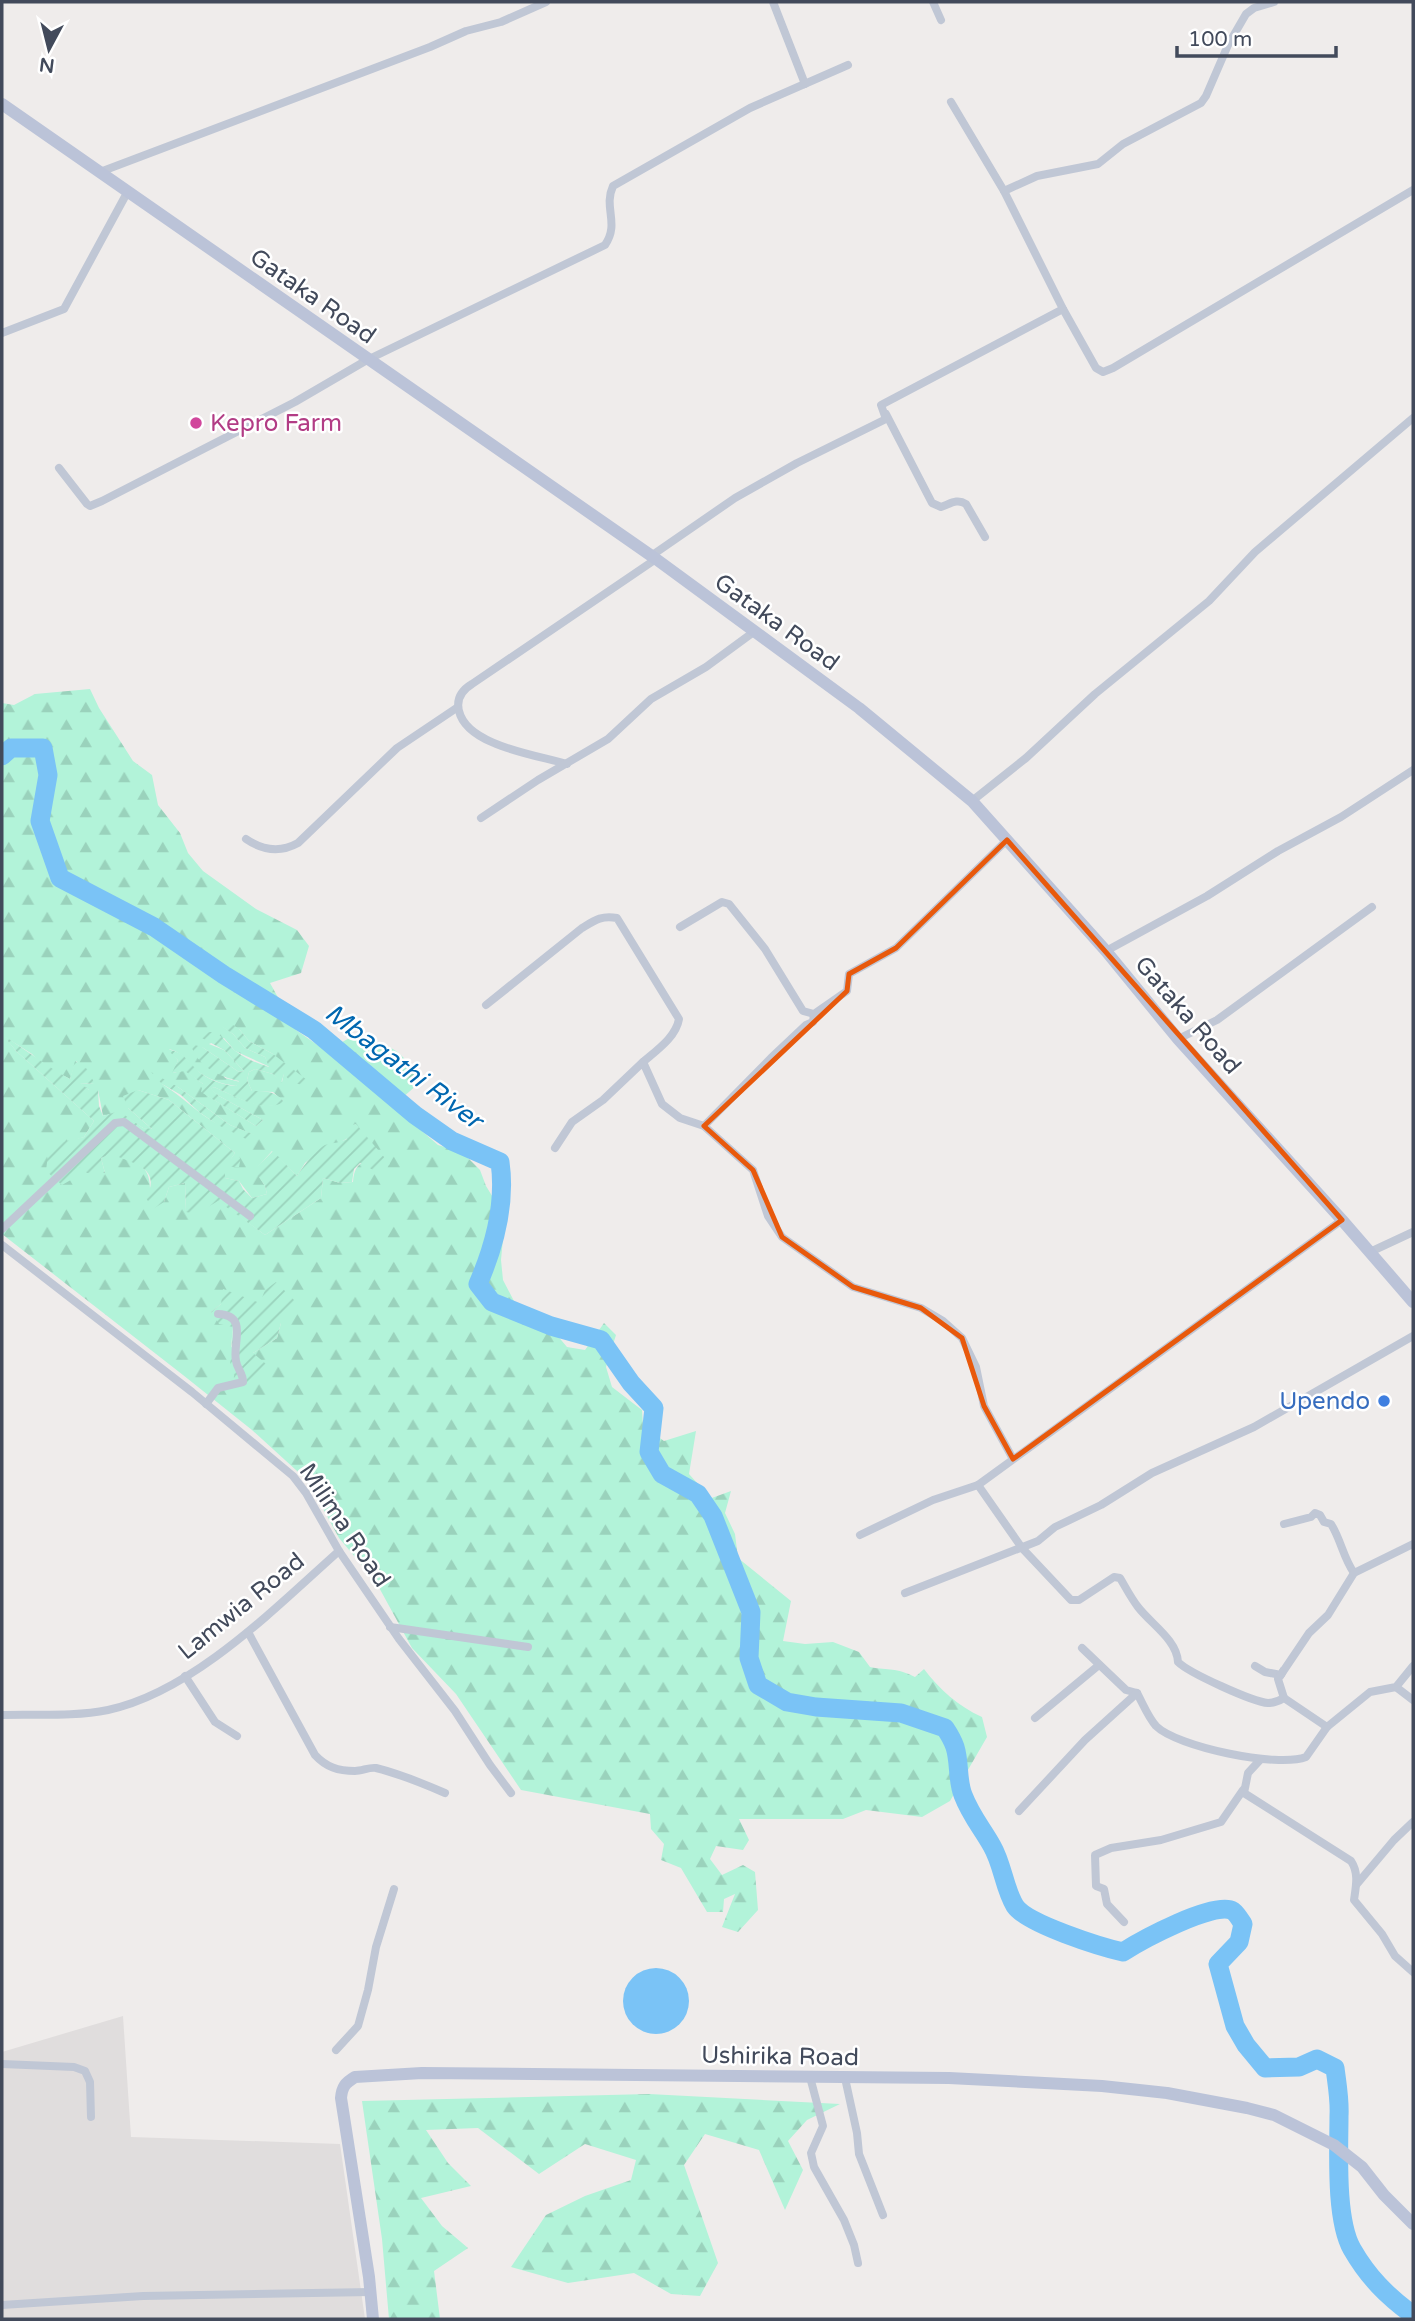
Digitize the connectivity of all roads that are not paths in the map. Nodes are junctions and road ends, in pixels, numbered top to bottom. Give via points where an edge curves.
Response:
1 (546, 2) edge
2 (773, 2) edge
3 (933, 2) edge
4 (1274, 2) edge
5 (941, 20) dead end
6 (848, 65) dead end
7 (805, 84) junction
8 (951, 102) dead end
9 (2, 104) edge
10 (100, 172) junction
11 (1413, 190) edge
12 (128, 191) junction
13 (1004, 191) junction
14 (1063, 309) junction
15 (2, 333) edge
16 (367, 360) junction
17 (881, 405) junction
18 (1413, 418) edge
19 (59, 468) dead end
20 (985, 537) dead end
21 (654, 558) junction
22 (755, 631) junction
23 (458, 707) junction
24 (567, 764) junction
25 (1413, 770) edge
26 (972, 801) junction
27 (481, 818) dead end
28 (246, 839) dead end
29 (1007, 840) junction
30 (1372, 907) dead end
31 (680, 927) dead end
32 (1107, 951) junction
33 (486, 1005) dead end
34 (814, 1014) junction
35 (1178, 1039) junction
36 (643, 1062) junction
37 (704, 1126) junction
38 (555, 1148) dead end
39 (250, 1216) dead end
40 (1342, 1220) junction
41 (2, 1229) edge
42 (1413, 1232) edge
43 (2, 1245) edge
44 (1370, 1252) junction
45 (1413, 1302) edge
46 (218, 1314) dead end
47 (1413, 1336) edge
48 (206, 1404) junction
49 (1013, 1460) junction
50 (978, 1485) junction
51 (1284, 1524) dead end
52 (860, 1535) dead end
53 (1413, 1544) edge
54 (1022, 1548) junction
55 (340, 1551) junction
56 (1354, 1573) junction
57 (905, 1593) dead end
58 (390, 1627) junction
59 (248, 1632) junction
60 (528, 1647) dead end
61 (1082, 1648) dead end
62 (1295, 1655) junction
63 (1099, 1665) junction
64 (1255, 1665) dead end
65 (1413, 1667) edge
66 (185, 1676) junction
67 (1396, 1687) junction
68 (1137, 1693) junction
69 (1284, 1698) junction
70 (1413, 1700) edge
71 (2, 1715) edge
72 (1035, 1718) dead end
73 (1328, 1727) junction
74 (237, 1736) dead end
75 (1260, 1760) junction
76 (1243, 1790) junction
77 (444, 1793) dead end
78 (512, 1793) dead end
79 (1018, 1811) dead end
80 (1413, 1822) edge
81 (1357, 1884) junction
82 (394, 1889) dead end
83 (1124, 1922) dead end
84 (1413, 1972) edge
85 (336, 2050) dead end
86 (2, 2064) edge
87 (810, 2077) junction
88 (845, 2078) junction
89 (90, 2117) dead end
90 (883, 2214) dead end
91 (1413, 2224) edge
92 (858, 2263) dead end
93 (371, 2292) junction
94 (2, 2305) edge
95 (373, 2319) edge

1 - 10 street
2 - 7 street
3 - 5 street
4 - 13 street via 1246,14 1200,103 1123,144 1098,164 1037,176
6 - 7 street
7 - 16 street via 750,108 613,186 608,201 614,226 606,245
8 - 13 street
9 - 10 street, Gataka Road
10 - 12 street, Gataka Road
11 - 14 street via 1103,372 1096,368
12 - 15 street via 64,309
12 - 16 street, Gataka Road
13 - 14 street
14 - 17 street
16 - 19 street via 295,402 90,506
16 - 21 street, Gataka Road
17 - 20 street via 932,503 941,507 962,501
17 - 21 street via 887,419 735,498
18 - 26 street via 1255,552 1209,601
21 - 22 street, Gataka Road
21 - 23 street via 464,689
22 - 24 street via 651,699 608,738
22 - 26 street, Gataka Road via 859,708
23 - 24 street via 469,728 482,738
23 - 28 street via 397,748 298,843 267,849
24 - 27 street
25 - 32 street via 1341,817
26 - 29 street, Gataka Road
29 - 32 street, Gataka Road
29 - 34 street via 896,948 849,974 847,991
30 - 35 street via 1216,1020
31 - 34 street via 722,902 729,904 765,949 803,1012
32 - 35 street, Gataka Road
33 - 36 street via 590,923 607,916 617,918 679,1019 678,1028
34 - 37 street via 813,1022
35 - 40 street, Gataka Road
36 - 37 street via 662,1104 680,1118
36 - 38 street via 572,1122
37 - 49 street via 753,1170 768,1216 782,1237 853,1287 921,1308 962,1338 976,1367 984,1406
39 - 41 street via 120,1121
40 - 44 street, Gataka Road
40 - 49 street
42 - 44 street
43 - 48 street, Milima Road
44 - 45 street, Gataka Road
46 - 48 street via 237,1326 236,1361 243,1382 218,1388
47 - 54 street via 1254,1427 1152,1473
48 - 55 street, Milima Road via 293,1476
49 - 50 street
50 - 52 street via 933,1500
50 - 54 street
51 - 56 street via 1320,1515 1340,1538
53 - 56 street
54 - 57 street
54 - 69 street via 1071,1600 1120,1578 1186,1669 1263,1702
55 - 58 street, Milima Road
55 - 59 street, Lamwia Road
56 - 62 street
58 - 60 street
58 - 78 street, Milima Road
59 - 66 street, Lamwia Road
59 - 77 street via 324,1765 355,1771 373,1767
61 - 63 street
62 - 64 street via 1281,1675
62 - 69 street via 1278,1679
63 - 68 street via 1126,1690
63 - 72 street
65 - 67 street
66 - 71 street, Lamwia Road via 131,1704 106,1710
66 - 74 street via 215,1722
67 - 70 street
67 - 73 street via 1370,1692
68 - 75 street via 1155,1725 1176,1739
68 - 79 street
69 - 73 street
73 - 75 street via 1306,1757
75 - 76 street via 1248,1773
76 - 81 street via 1346,1856 1356,1869
76 - 83 street via 1221,1822 1095,1855 1096,1886 1104,1889 1107,1904
80 - 81 street
81 - 84 street via 1354,1900 1395,1956
82 - 85 street via 358,2026
86 - 89 street via 85,2071 90,2082
87 - 88 street, Ushirika Road
87 - 92 street via 823,2126 811,2153 814,2167 844,2220
87 - 93 street, Ushirika Road via 422,2073 355,2077 346,2082 341,2098
88 - 90 street via 859,2154
88 - 91 street, Ushirika Road via 1102,2086 1167,2092 1247,2108 1274,2115 1334,2145 1362,2167
93 - 94 street via 143,2296
93 - 95 street, Ushirika Road

